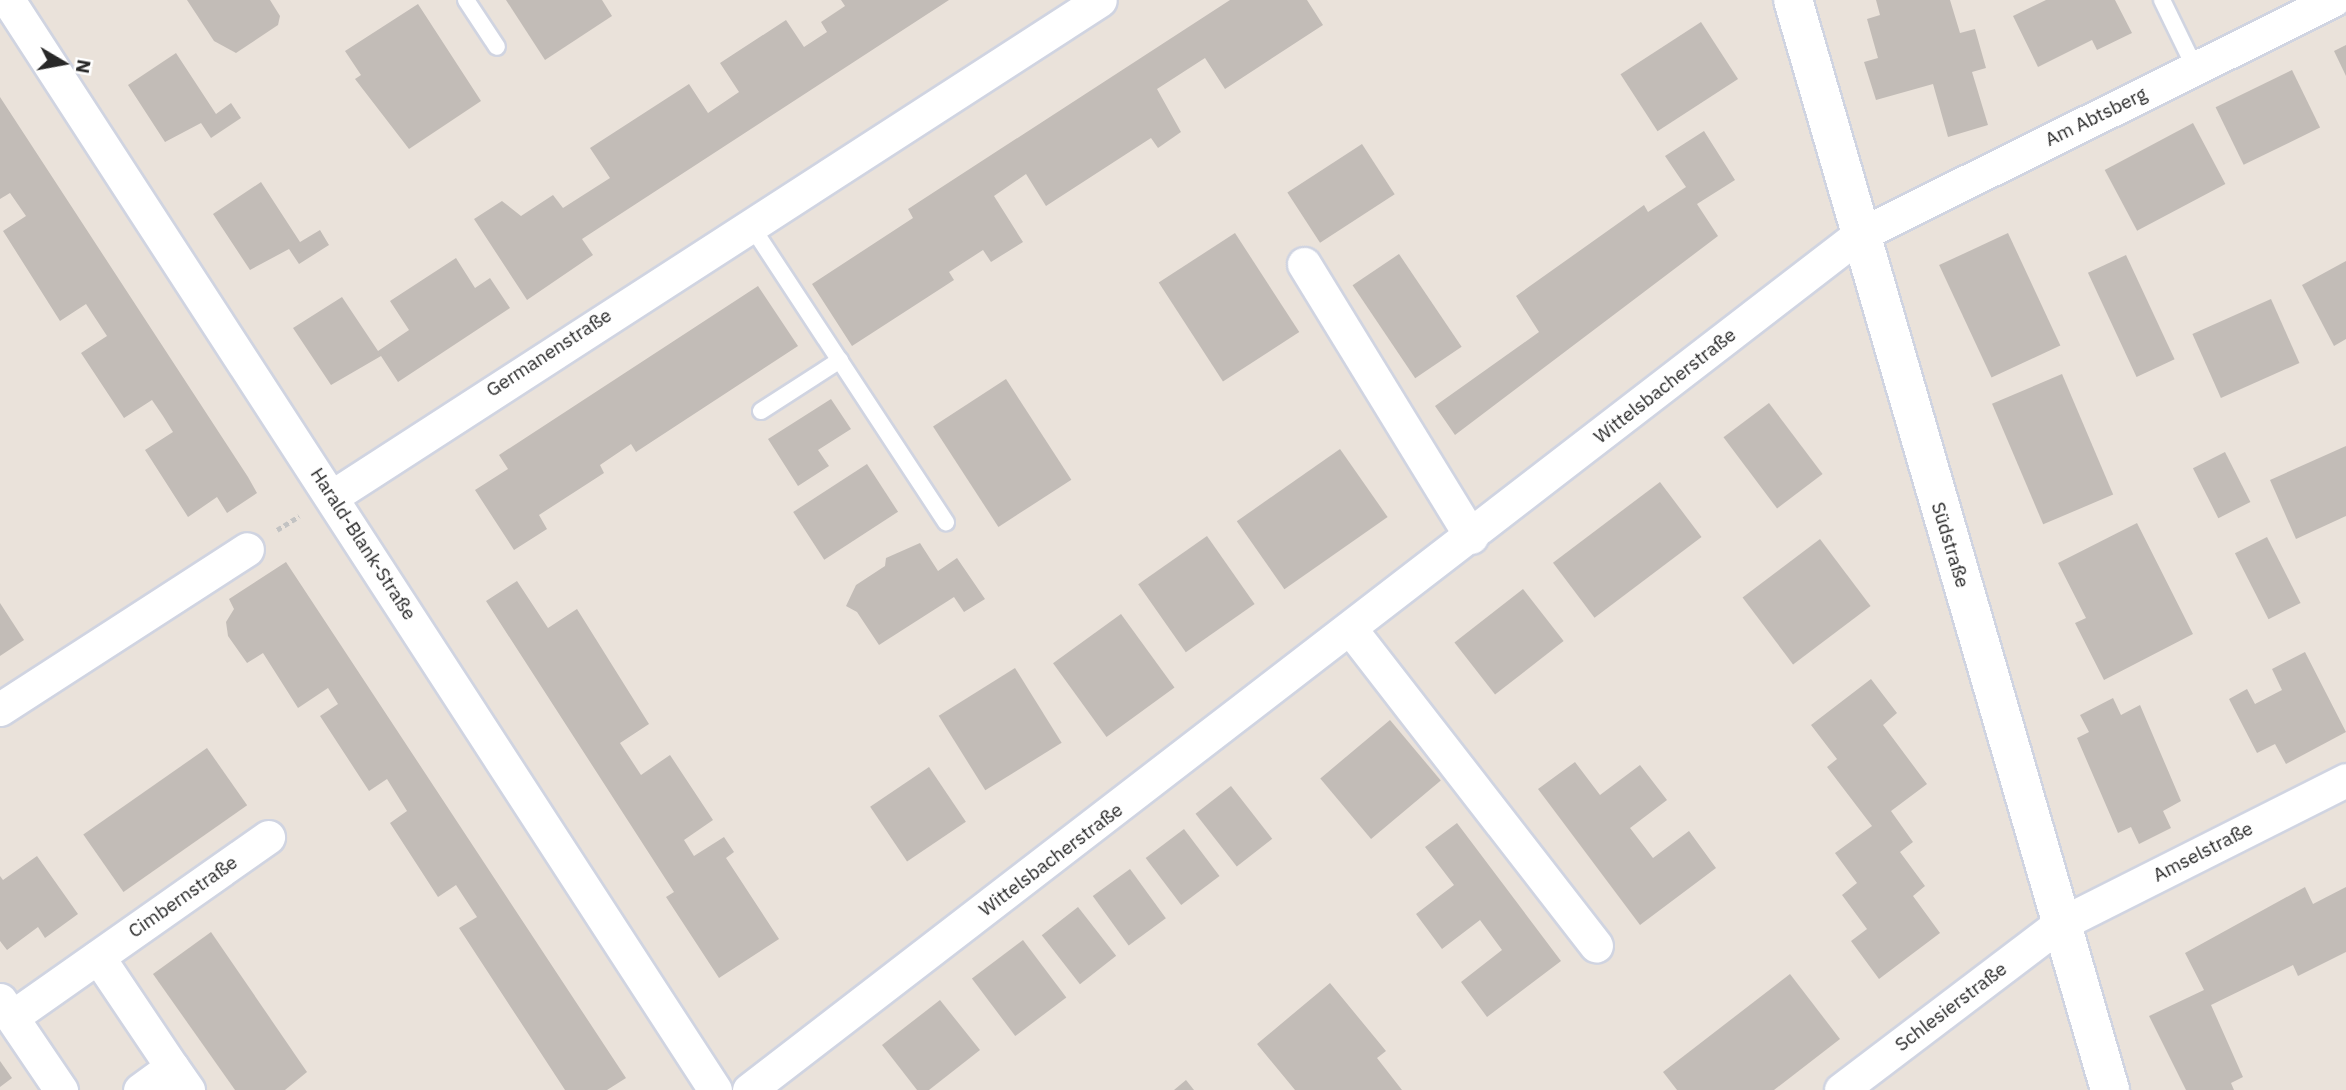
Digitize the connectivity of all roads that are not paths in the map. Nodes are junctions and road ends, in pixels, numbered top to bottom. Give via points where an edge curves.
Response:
1 (466, 0) edge
2 (1100, 0) edge
3 (1793, 0) edge
4 (2162, 0) edge
5 (2333, 0) edge
6 (13, 7) edge
7 (497, 47) dead end
8 (2195, 68) junction
9 (749, 222) junction
10 (1859, 235) junction
11 (1304, 264) dead end
12 (840, 360) junction
13 (761, 411) dead end
14 (333, 496) junction
15 (946, 522) dead end
16 (1471, 537) junction
17 (247, 549) road end
18 (1352, 631) junction
19 (0, 709) edge
20 (2346, 780) edge
21 (268, 837) dead end
22 (2060, 924) junction
23 (1597, 945) dead end
24 (97, 957) junction
25 (6, 1008) edge
26 (180, 1078) edge
27 (61, 1090) edge
28 (139, 1090) edge
29 (715, 1090) edge
30 (749, 1090) edge
31 (1841, 1090) edge
32 (2110, 1090) edge

1 - 7 lane
2 - 9 street, Germanenstraße
3 - 10 street, Südstraße
4 - 8 lane
5 - 8 street, Am Abtsberg
6 - 14 street, Harald-Blank-Straße
8 - 10 street, Am Abtsberg
9 - 12 lane
9 - 14 street, Germanenstraße
10 - 16 street, Wittelsbacherstraße
10 - 22 street, Südstraße
11 - 16 street
12 - 13 lane
12 - 15 lane
14 - 29 street, Harald-Blank-Straße
16 - 18 street, Wittelsbacherstraße
17 - 19 street
18 - 23 street
18 - 30 street, Wittelsbacherstraße
20 - 22 street, Amselstraße
21 - 24 street, Cimbernstraße
22 - 31 street, Schlesierstraße
22 - 32 street, Südstraße
24 - 25 street, Cimbernstraße
24 - 26 street
25 - 27 street, Cimbernstraße
26 - 28 street

